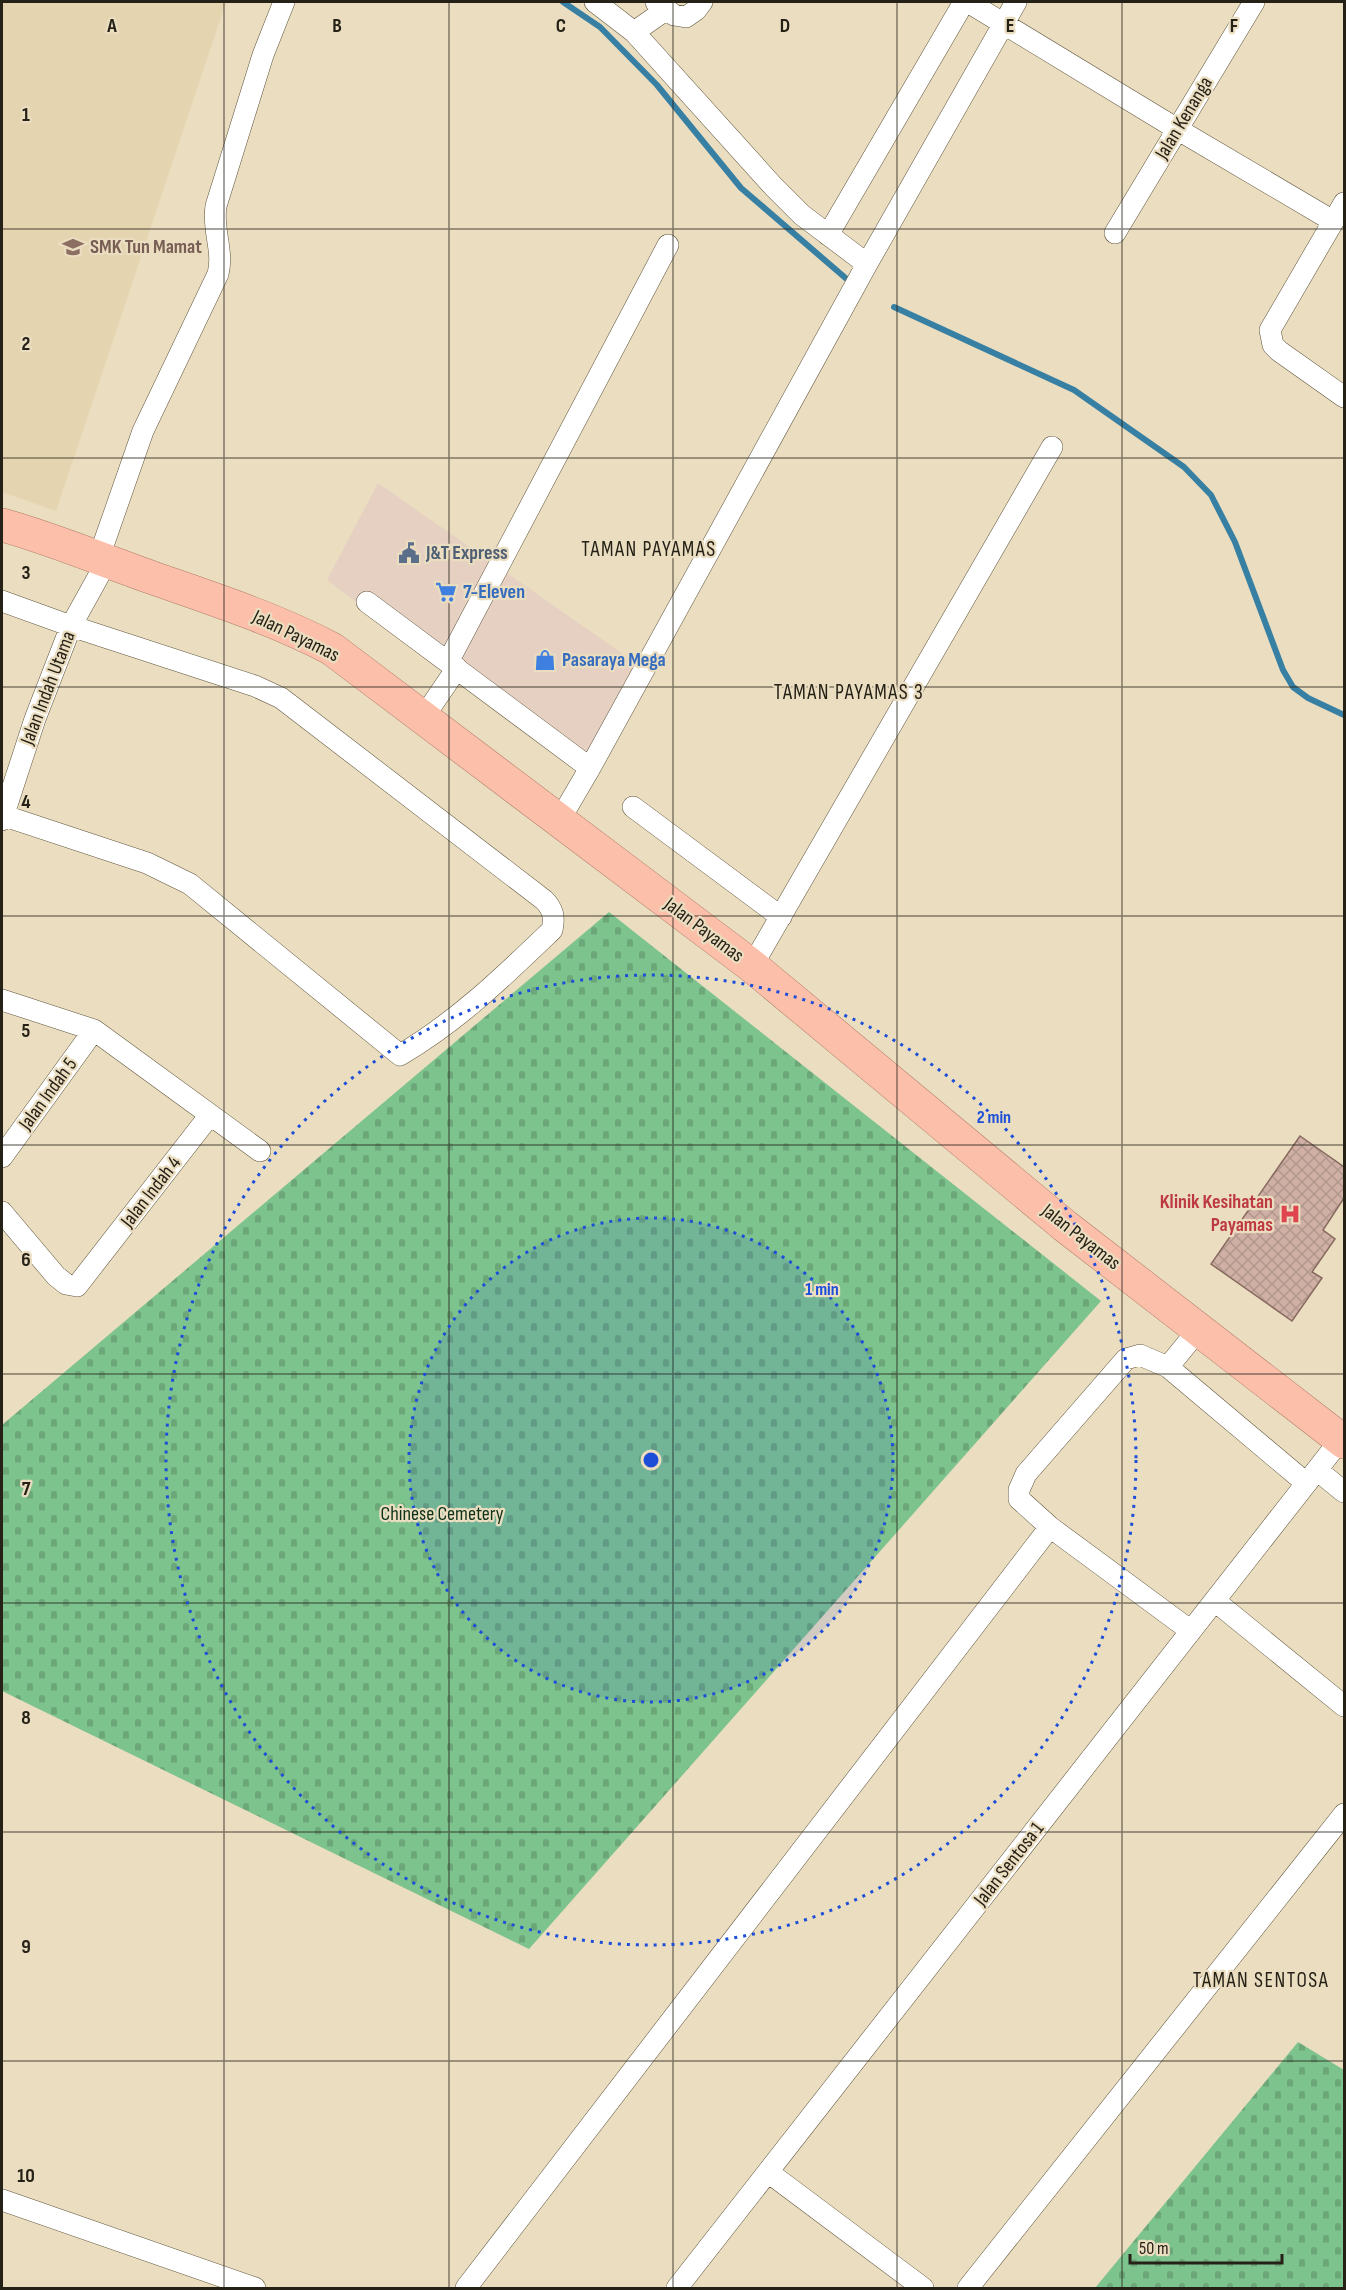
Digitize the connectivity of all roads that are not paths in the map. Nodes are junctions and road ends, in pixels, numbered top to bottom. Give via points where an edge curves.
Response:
1 (284, 2) edge
2 (595, 2) edge
3 (702, 2) edge
4 (966, 2) edge
5 (1016, 2) edge
6 (1254, 2) edge
7 (661, 5) edge
8 (1003, 23) junction
9 (634, 32) junction
10 (1177, 129) junction
11 (1344, 203) edge
12 (1334, 221) junction
13 (1114, 234) dead end
14 (828, 235) junction
15 (668, 245) dead end
16 (867, 264) junction
17 (1344, 397) edge
18 (1053, 447) dead end
19 (2, 525) edge
20 (103, 559) junction
21 (2, 601) edge
22 (367, 602) dead end
23 (71, 626) junction
24 (452, 665) junction
25 (423, 718) junction
26 (590, 768) junction
27 (633, 807) dead end
28 (2, 817) edge
29 (559, 821) junction
30 (781, 917) junction
31 (752, 966) junction
32 (2, 1000) edge
33 (94, 1030) junction
34 (210, 1115) junction
35 (260, 1151) dead end
36 (2, 1157) edge
37 (2, 1212) edge
38 (1199, 1329) junction
39 (1168, 1367) junction
40 (1343, 1440) edge
41 (1312, 1477) junction
42 (1344, 1492) edge
43 (1050, 1527) junction
44 (1215, 1601) junction
45 (1191, 1631) junction
46 (1344, 1706) edge
47 (1344, 1814) edge
48 (768, 2172) junction
49 (2, 2200) edge
50 (255, 2289) edge
51 (466, 2289) edge
52 (677, 2289) edge
53 (923, 2289) edge
54 (968, 2289) edge

1 - 20 street, Jalan Indah Utama via 263,54 216,206 218,274 143,430
2 - 9 street
3 - 7 street via 686,17
4 - 8 street
4 - 14 street
5 - 8 street
6 - 10 street, Jalan Kenanga
7 - 9 street
8 - 10 street
8 - 16 street
9 - 14 street via 773,186
10 - 12 street
10 - 13 street, Jalan Kenanga
11 - 12 street
12 - 17 street via 1273,323 1270,338 1279,351
14 - 16 street
15 - 24 street
16 - 26 street
18 - 30 street
19 - 20 highway, Jalan Payamas
20 - 23 street, Jalan Indah Utama
20 - 25 highway, Jalan Payamas via 308,637 358,668
21 - 23 street
22 - 24 street
23 - 28 street, Jalan Indah Utama
23 - 28 street via 281,698 544,900 553,913 552,930 488,992 432,1036 400,1055 190,884 147,863
24 - 25 street
24 - 26 street
25 - 29 highway, Jalan Payamas
26 - 29 street
27 - 30 street
29 - 31 highway, Jalan Payamas
30 - 31 street
31 - 38 highway, Jalan Payamas via 1065,1226
32 - 33 street
33 - 34 street
33 - 36 street, Jalan Indah 5
34 - 35 street
34 - 37 street, Jalan Indah 4 via 77,1286 56,1276
38 - 39 street
38 - 40 highway, Jalan Payamas
39 - 41 street
39 - 43 street via 1140,1355 1126,1359 1026,1474 1018,1490 1019,1499
40 - 41 street, Jalan Sentosa 1
41 - 42 street
41 - 44 street, Jalan Sentosa 1
43 - 45 street
43 - 51 street
44 - 45 street, Jalan Sentosa 1
44 - 46 street
45 - 48 street, Jalan Sentosa 1
47 - 54 street
48 - 52 street, Jalan Sentosa 1
48 - 53 street
49 - 50 street

